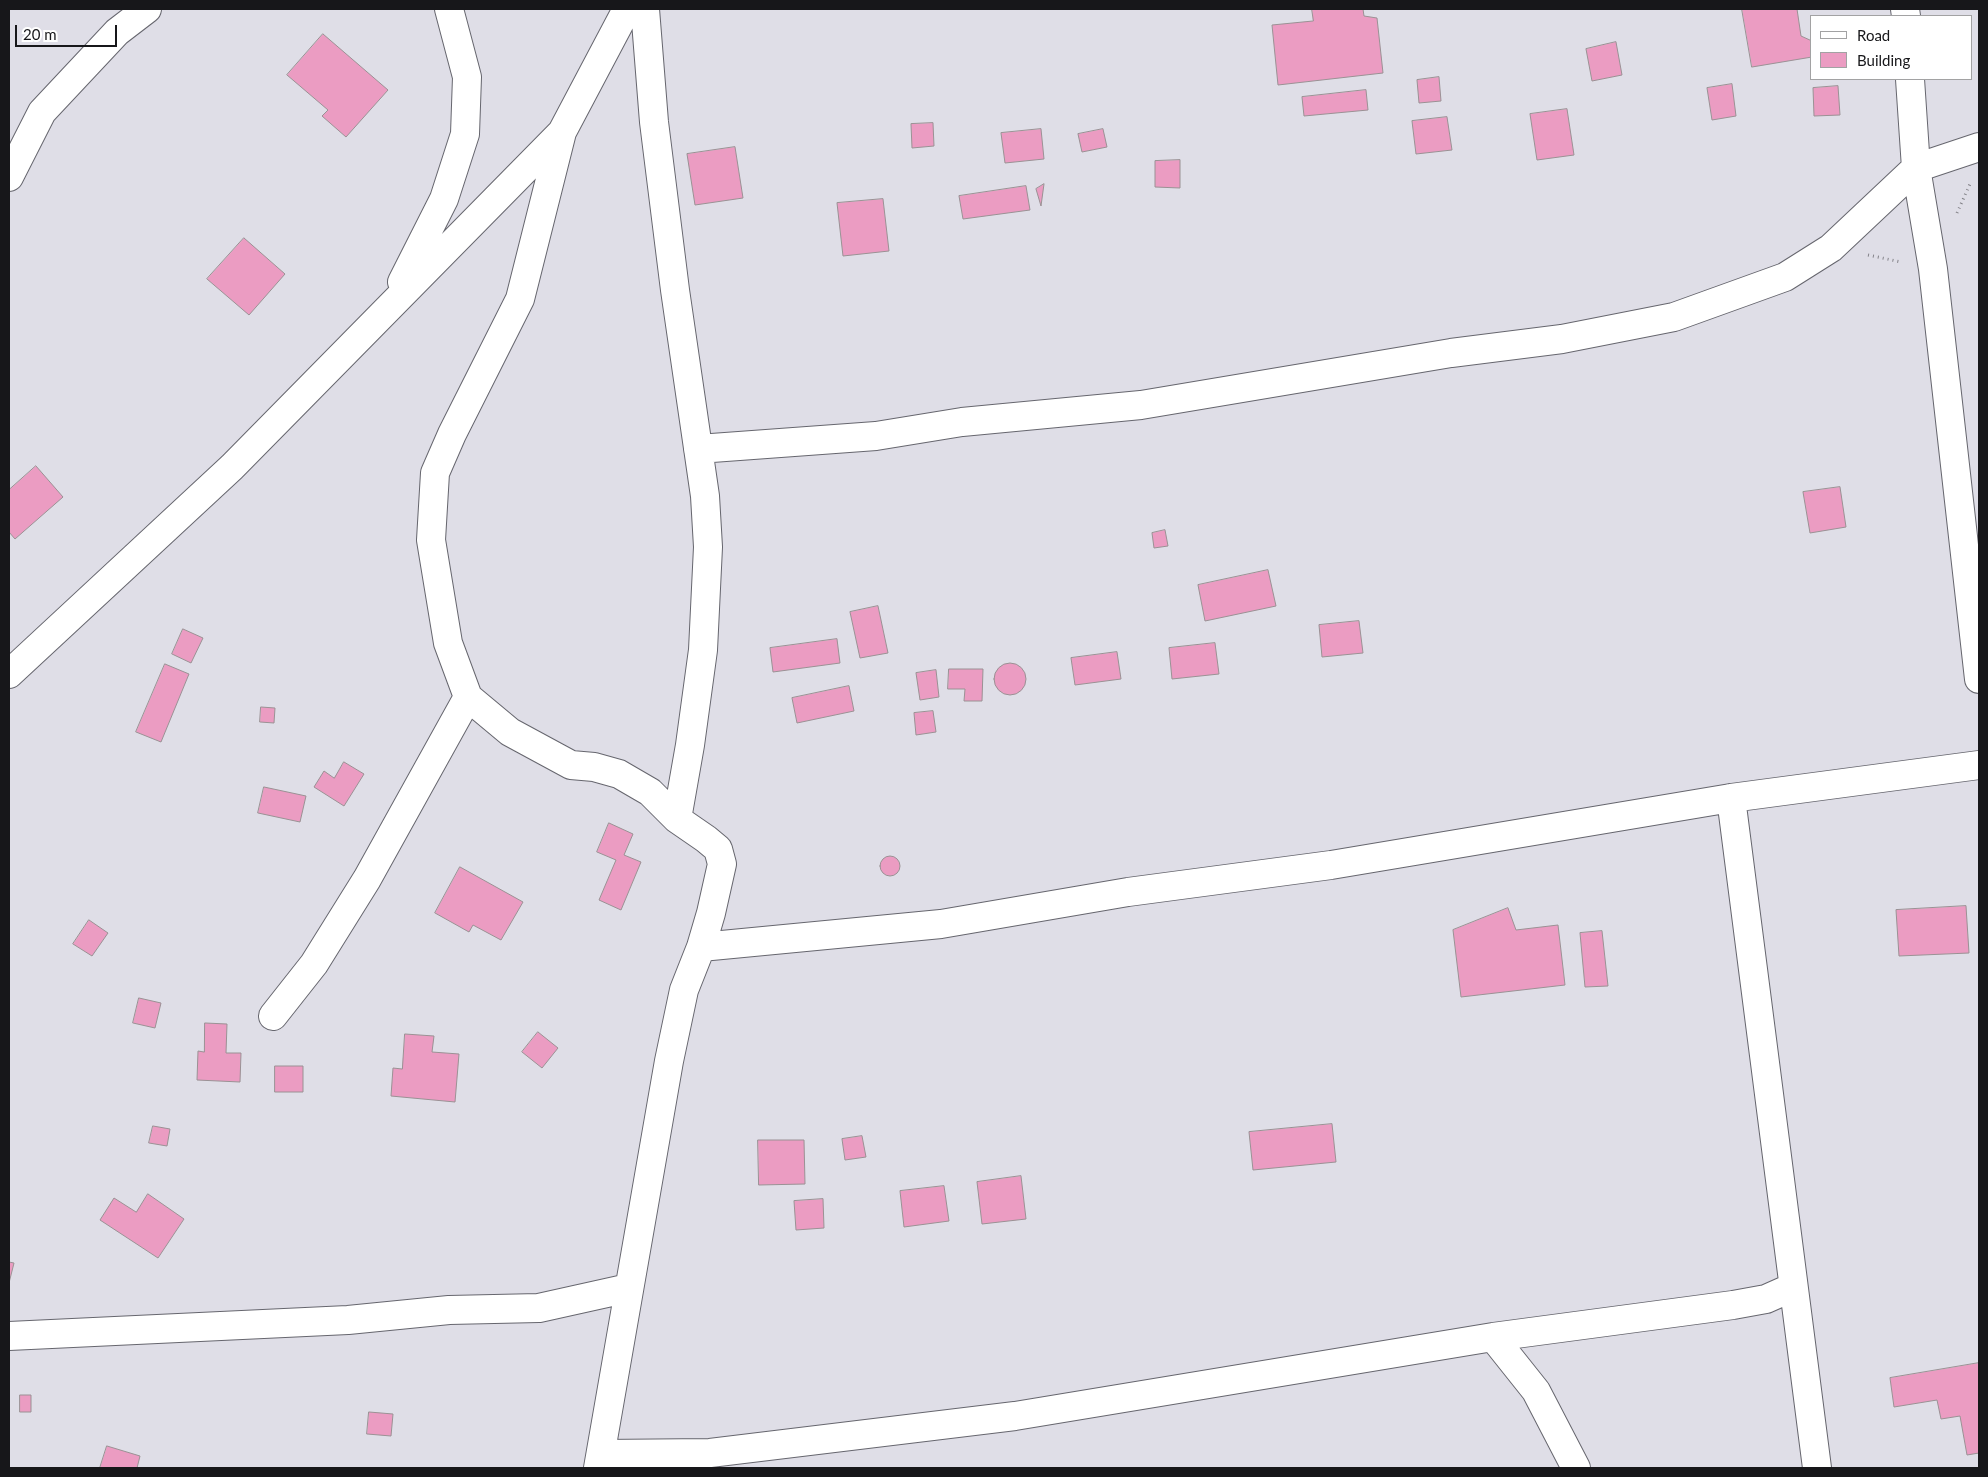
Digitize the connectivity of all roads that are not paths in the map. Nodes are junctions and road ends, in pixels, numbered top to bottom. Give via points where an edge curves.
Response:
1 (147, 9) edge
2 (449, 9) edge
3 (627, 9) edge
4 (645, 9) edge
5 (1910, 80) edge
6 (562, 132) junction
7 (1979, 147) edge
8 (1916, 168) junction
9 (9, 177) edge
10 (392, 303) junction
11 (698, 449) junction
12 (9, 674) edge
13 (1979, 680) edge
14 (468, 697) junction
15 (1979, 765) edge
16 (1731, 798) junction
17 (677, 819) junction
18 (701, 947) junction
19 (273, 1016) dead end
20 (1793, 1286) junction
21 (629, 1288) junction
22 (9, 1336) edge
23 (1493, 1338) junction
24 (600, 1461) edge
25 (1576, 1468) edge
26 (1817, 1468) edge

1 - 9 street via 117,32 42,112
2 - 10 street via 467,77 465,134 444,198
3 - 6 street
4 - 11 street via 654,122
5 - 8 street
6 - 10 street
6 - 14 street via 520,299 435,472 431,540 448,644
7 - 8 street
8 - 11 street via 1831,248 1785,277 1674,317 1562,339 1441,355 1140,405 962,422 876,436
8 - 13 street via 1933,269
10 - 12 street via 232,467
11 - 17 street via 708,547 703,650
14 - 17 street via 510,732 571,765 619,774 650,792
14 - 19 street via 367,879 314,964
15 - 16 street
16 - 18 street via 1341,863 1128,892 941,924
16 - 20 street
17 - 18 street via 718,849 722,864
18 - 21 street via 682,999
20 - 23 street via 1766,1299
20 - 26 street
21 - 22 street via 539,1308 449,1310 348,1320
21 - 24 street
23 - 24 street via 1015,1416 710,1453
23 - 25 street via 1536,1391

